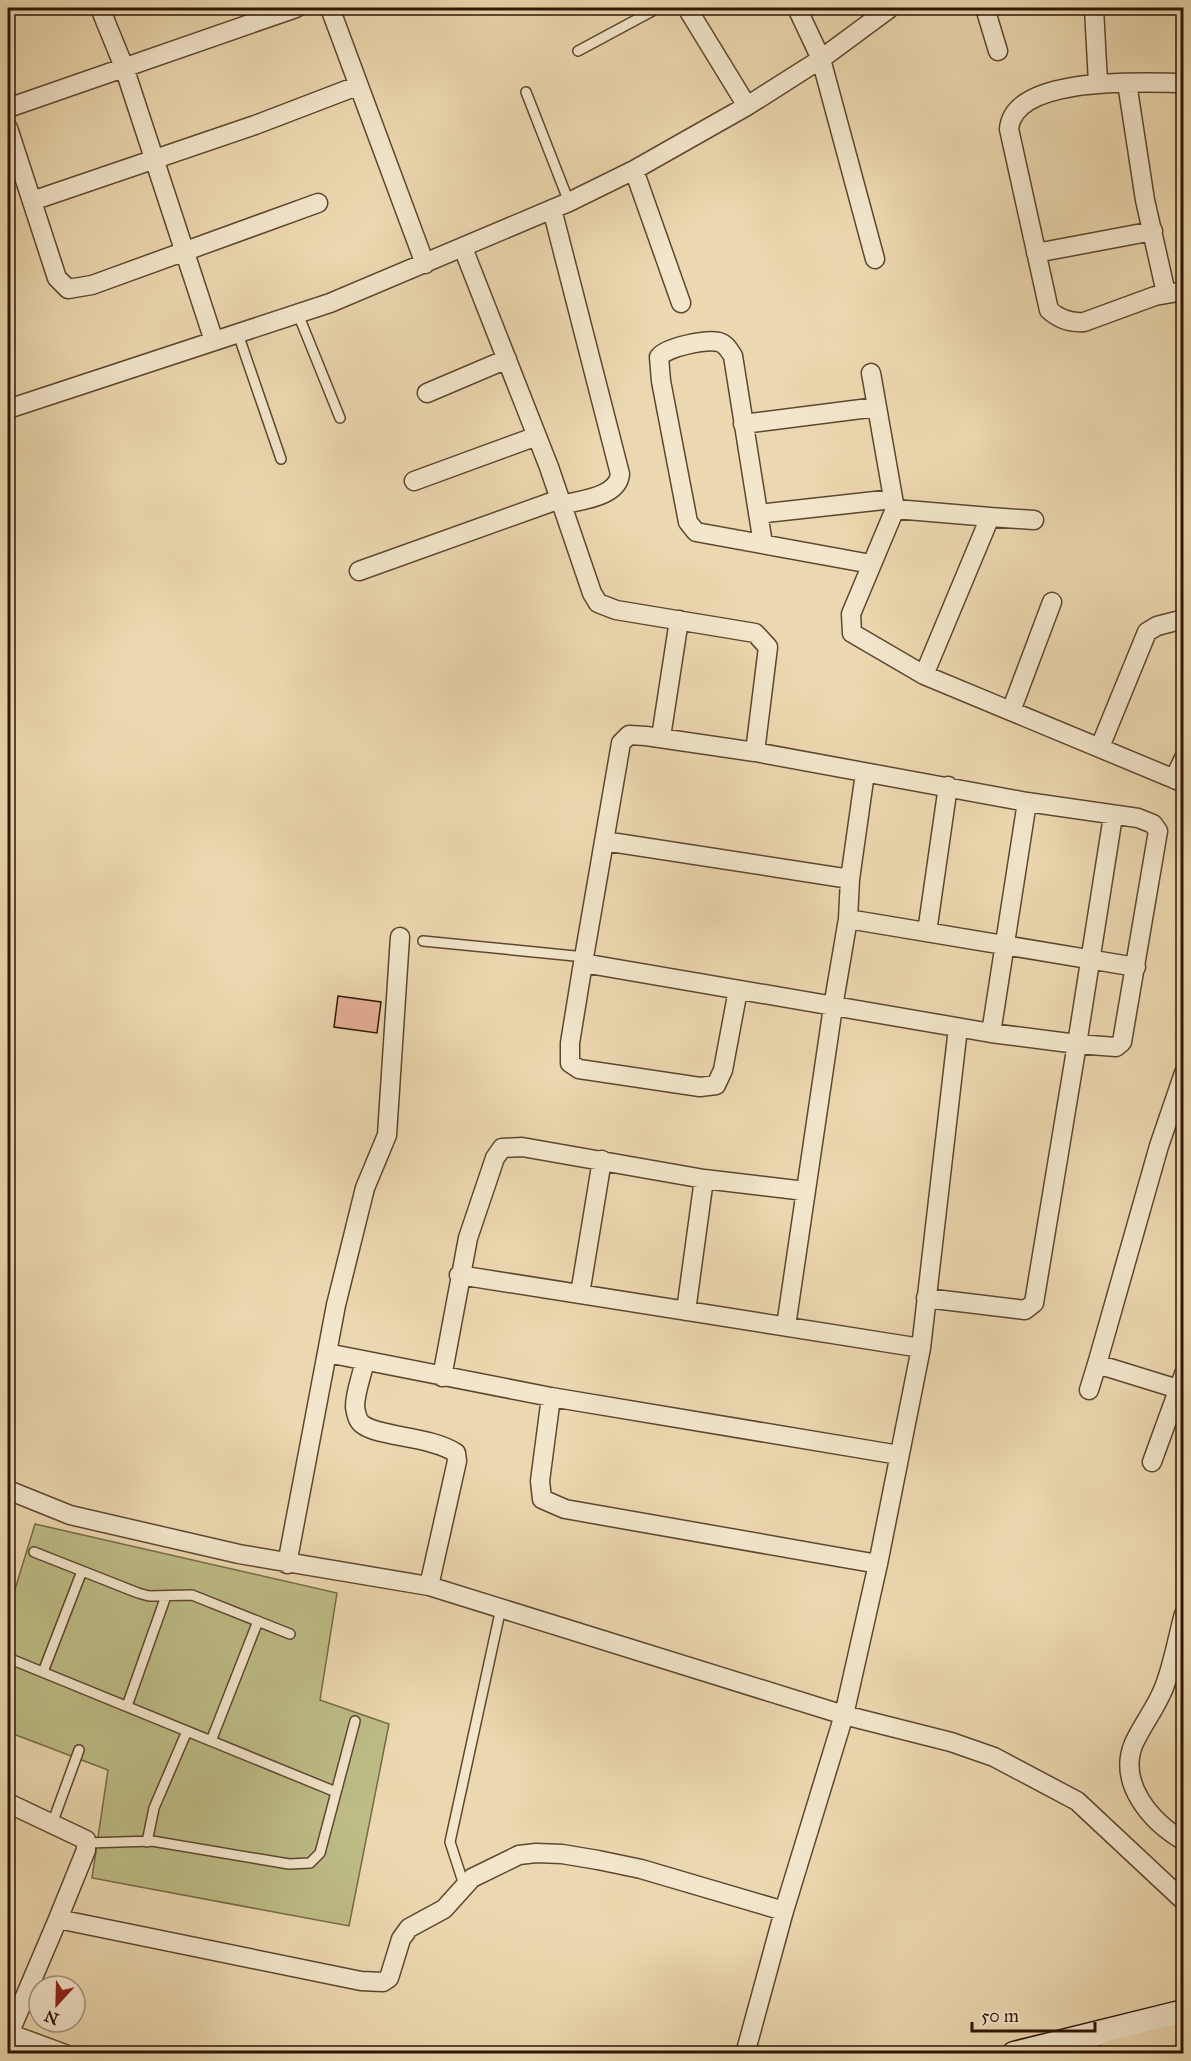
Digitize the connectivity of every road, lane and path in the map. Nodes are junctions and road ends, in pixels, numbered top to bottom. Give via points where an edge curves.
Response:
1 (100, 8) edge
2 (296, 8) edge
3 (330, 8) edge
4 (658, 8) edge
5 (687, 8) edge
6 (796, 8) edge
7 (890, 8) edge
8 (985, 8) edge
9 (1094, 8) edge
10 (578, 51) dead end
11 (998, 51) dead end
12 (821, 59) junction
13 (123, 67) junction
14 (1098, 83) junction
15 (1127, 83) junction
16 (1184, 84) edge
17 (357, 86) junction
18 (526, 92) dead end
19 (747, 106) junction
20 (8, 108) edge
21 (8, 128) edge
22 (154, 161) junction
23 (634, 170) junction
24 (32, 201) junction
25 (569, 202) junction
26 (318, 203) dead end
27 (552, 209) junction
28 (1152, 231) junction
29 (463, 248) junction
30 (185, 252) junction
31 (1036, 253) junction
32 (875, 259) dead end
33 (425, 264) junction
34 (1175, 292) edge
35 (681, 303) dead end
36 (298, 314) junction
37 (238, 334) junction
38 (214, 341) junction
39 (507, 359) junction
40 (871, 373) dead end
41 (427, 393) dead end
42 (877, 407) junction
43 (8, 409) edge
44 (340, 418) dead end
45 (743, 424) junction
46 (537, 436) junction
47 (281, 459) dead end
48 (414, 480) dead end
49 (561, 502) junction
50 (894, 504) junction
51 (758, 514) junction
52 (990, 517) junction
53 (1034, 520) dead end
54 (763, 544) junction
55 (871, 564) junction
56 (359, 571) dead end
57 (1052, 602) dead end
58 (1184, 619) edge
59 (679, 620) junction
60 (924, 675) junction
61 (1011, 711) junction
62 (661, 737) junction
63 (1100, 747) junction
64 (755, 752) junction
65 (1184, 758) edge
66 (864, 773) junction
67 (1179, 781) edge
68 (948, 786) junction
69 (1027, 802) junction
70 (1113, 816) junction
71 (604, 841) junction
72 (850, 879) junction
73 (848, 919) junction
74 (927, 932) junction
75 (400, 937) dead end
76 (423, 941) dead end
77 (1005, 945) junction
78 (1089, 959) junction
79 (584, 960) junction
80 (1136, 967) junction
81 (738, 990) junction
82 (833, 1007) junction
83 (958, 1028) junction
84 (991, 1033) junction
85 (1077, 1044) junction
86 (1184, 1073) edge
87 (602, 1160) junction
88 (704, 1179) junction
89 (805, 1191) junction
90 (459, 1275) junction
91 (580, 1294) junction
92 (926, 1298) junction
93 (686, 1311) junction
94 (786, 1326) junction
95 (921, 1348) junction
96 (327, 1353) junction
97 (365, 1361) junction
98 (1097, 1364) junction
99 (442, 1377) junction
100 (1181, 1382) edge
101 (1089, 1390) dead end
102 (551, 1397) junction
103 (899, 1455) junction
104 (1152, 1462) dead end
105 (8, 1490) edge
106 (33, 1552) dead end
107 (287, 1564) junction
108 (878, 1564) junction
109 (82, 1571) junction
110 (429, 1586) junction
111 (166, 1596) junction
112 (501, 1608) junction
113 (1184, 1614) edge
114 (258, 1621) junction
115 (290, 1634) dead end
116 (1178, 1657) edge
117 (8, 1658) edge
118 (43, 1672) junction
119 (127, 1706) junction
120 (844, 1715) junction
121 (356, 1721) dead end
122 (188, 1731) junction
123 (211, 1741) junction
124 (79, 1750) dead end
125 (336, 1792) junction
126 (8, 1803) edge
127 (52, 1824) junction
128 (1184, 1841) edge
129 (147, 1842) junction
130 (87, 1843) junction
131 (464, 1885) junction
132 (1184, 1900) edge
133 (784, 1911) junction
134 (58, 1919) junction
135 (1184, 2012) edge
136 (8, 2033) edge
137 (1184, 2036) edge
138 (64, 2054) edge
139 (745, 2054) edge
140 (1014, 2054) edge
141 (1111, 2054) edge

1 - 13 street
2 - 13 street
3 - 17 street
4 - 10 lane
5 - 19 street
6 - 12 street
7 - 12 street
8 - 11 street
9 - 14 street
12 - 19 street
12 - 32 street
13 - 20 street
13 - 22 street
14 - 15 street
14 - 31 street via 1073,86 1024,104 1010,120
15 - 16 street
15 - 28 street
17 - 22 street
17 - 33 street
18 - 25 lane
19 - 23 street
21 - 24 street
22 - 24 street
22 - 30 street
23 - 25 street
23 - 35 street
24 - 30 street via 57,278 68,289 92,285
25 - 27 street
26 - 30 street
27 - 29 street
27 - 49 street via 620,474 613,489
28 - 31 street
28 - 34 street
29 - 33 street
29 - 39 street
30 - 38 street
31 - 34 street via 1049,310 1073,323
33 - 36 street
36 - 37 street
36 - 44 lane
37 - 38 street
37 - 47 lane
38 - 43 street
39 - 41 street
39 - 46 street
40 - 42 street
42 - 45 street
42 - 50 street
45 - 51 street
45 - 54 street via 733,356 724,344 712,342 662,353 661,381 688,522 696,532
46 - 48 street
46 - 49 street
49 - 56 street
49 - 59 street via 598,603 616,610
50 - 51 street
50 - 52 street
50 - 55 street
51 - 54 street
52 - 53 street
52 - 60 street
54 - 55 street
55 - 60 street via 851,614 850,629
57 - 61 street
58 - 63 street via 1147,632
59 - 62 street
59 - 64 street via 755,633 768,647
60 - 61 street
61 - 63 street
62 - 64 street
62 - 71 street via 629,735 621,743
63 - 67 street
64 - 66 street
65 - 67 street
66 - 68 street
66 - 72 street
68 - 69 street
68 - 74 street
69 - 70 street
69 - 77 street
70 - 78 street
70 - 80 street via 1147,821 1158,831
71 - 72 street
71 - 79 street
72 - 73 street
73 - 74 street
73 - 82 street
74 - 77 street
75 - 96 street via 387,1135 365,1188
76 - 79 lane
77 - 78 street
77 - 84 street
78 - 80 street
78 - 85 street
79 - 81 street
79 - 81 street via 570,1043 570,1063 579,1069 700,1087 716,1085 723,1070
80 - 85 street via 1122,1042 1116,1047
81 - 82 street
82 - 83 street
82 - 89 street
83 - 84 street
83 - 92 street
84 - 85 street
85 - 92 street via 1034,1303 1024,1310
86 - 98 street via 1159,1146
87 - 88 street
87 - 90 street via 522,1147 502,1148 479,1204
87 - 91 street
88 - 89 street
88 - 93 street
89 - 94 street
90 - 91 street
90 - 99 street
91 - 93 street
92 - 95 street
93 - 94 street
94 - 95 street
95 - 103 street
96 - 97 street
96 - 107 street
97 - 99 street
97 - 110 street via 355,1405 362,1424 426,1440 456,1453
98 - 100 street
98 - 101 street
99 - 102 street
100 - 104 street
102 - 103 street
102 - 108 street via 540,1481 542,1499 547,1503
103 - 108 street
105 - 107 street via 69,1515
106 - 109 lane
107 - 110 street
108 - 120 street
109 - 111 lane via 149,1596
109 - 118 lane
110 - 112 street
111 - 114 lane via 192,1595
111 - 119 lane
112 - 120 street
112 - 131 lane via 450,1842
113 - 116 street
114 - 115 lane
114 - 123 lane
116 - 128 street via 1133,1745 1130,1776 1148,1812
117 - 118 lane
118 - 119 lane
119 - 122 lane
120 - 132 street via 951,1742 1028,1773 1077,1800
120 - 133 street
121 - 125 lane
122 - 123 lane
122 - 129 lane via 154,1808
123 - 125 lane
124 - 127 lane
125 - 129 lane via 320,1853 305,1865
126 - 127 street
127 - 130 street
129 - 130 lane
130 - 134 street
131 - 133 street via 481,1872 519,1856 562,1854 641,1869
131 - 134 street via 444,1909 409,1928 401,1939 392,1972 383,1982 361,1982
133 - 139 street
134 - 136 street
135 - 140 street
136 - 138 street
137 - 141 main road

